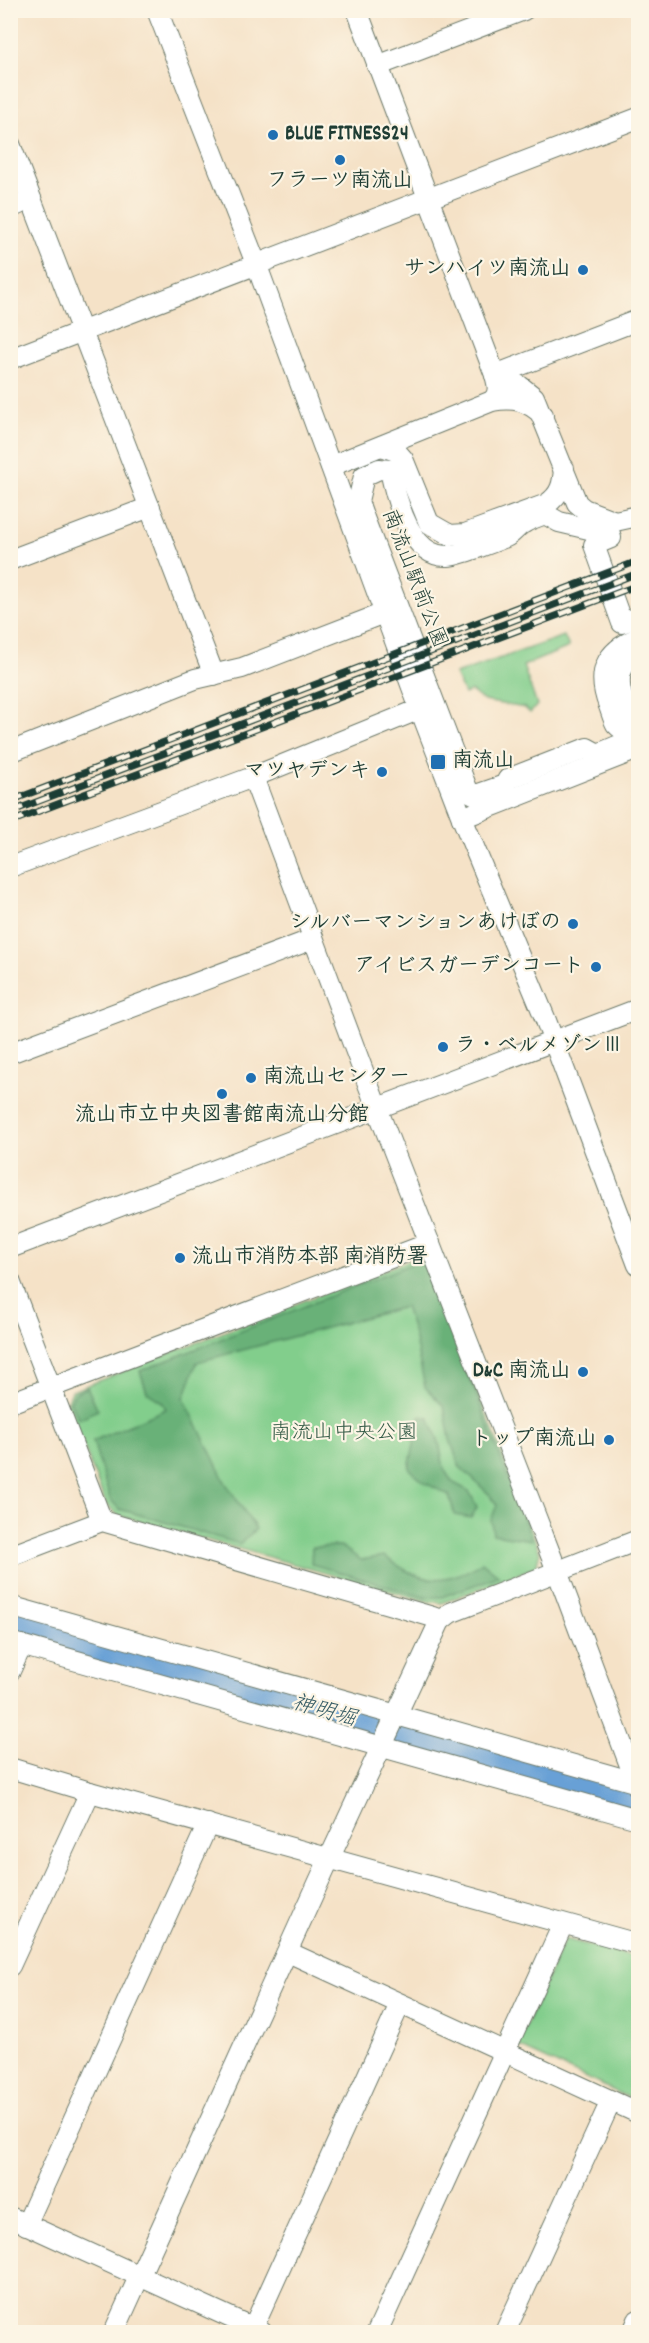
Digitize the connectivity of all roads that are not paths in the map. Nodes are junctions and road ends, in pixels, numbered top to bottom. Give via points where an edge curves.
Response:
1 (157, 10) edge
2 (357, 10) edge
3 (524, 10) edge
4 (377, 66) junction
5 (639, 118) edge
6 (10, 144) edge
7 (31, 199) junction
8 (429, 200) junction
9 (10, 208) edge
10 (257, 266) junction
11 (639, 320) edge
12 (81, 332) junction
13 (10, 359) edge
14 (495, 375) junction
15 (492, 401) junction
16 (543, 415) junction
17 (413, 433) junction
18 (382, 446) junction
19 (404, 459) junction
20 (331, 466) junction
21 (564, 468) junction
22 (548, 504) junction
23 (150, 507) junction
24 (639, 516) edge
25 (615, 521) junction
26 (10, 560) edge
27 (384, 613) junction
28 (639, 617) edge
29 (638, 651) edge
30 (214, 675) junction
31 (420, 709) junction
32 (639, 737) edge
33 (639, 749) edge
34 (10, 752) edge
35 (253, 777) junction
36 (462, 818) junction
37 (10, 867) edge
38 (313, 939) junction
39 (639, 1008) edge
40 (553, 1041) junction
41 (10, 1053) edge
42 (377, 1108) junction
43 (430, 1243) junction
44 (10, 1248) edge
45 (639, 1264) edge
46 (10, 1281) edge
47 (50, 1387) junction
48 (10, 1403) edge
49 (102, 1521) junction
50 (639, 1540) edge
51 (10, 1556) edge
52 (557, 1571) junction
53 (10, 1606) edge
54 (440, 1621) junction
55 (16, 1644) edge
56 (10, 1671) edge
57 (395, 1717) junction
58 (385, 1743) junction
59 (10, 1768) edge
60 (638, 1784) edge
61 (90, 1792) junction
62 (639, 1819) edge
63 (208, 1824) junction
64 (330, 1857) junction
65 (563, 1924) junction
66 (639, 1944) edge
67 (288, 1952) junction
68 (10, 1966) edge
69 (400, 2004) junction
70 (506, 2053) junction
71 (611, 2101) junction
72 (639, 2113) edge
73 (18, 2221) edge
74 (139, 2276) junction
75 (639, 2320) edge
76 (258, 2330) edge
77 (114, 2332) edge
78 (377, 2332) edge
79 (505, 2332) edge
80 (633, 2332) edge

1 - 10 street
2 - 4 street
3 - 4 street
4 - 8 street
5 - 8 street
6 - 7 street
7 - 9 street
7 - 12 street
8 - 10 street
8 - 14 street
10 - 12 street
10 - 20 street
11 - 14 street
12 - 13 street
12 - 23 street
14 - 15 street via 498,393
14 - 16 street via 534,397
15 - 16 street via 514,398 529,403
15 - 17 street
16 - 21 street
17 - 18 street
17 - 19 street via 406,441
18 - 19 street
18 - 20 street
19 - 22 street via 429,523 450,536
20 - 27 street
21 - 22 street via 557,497
21 - 25 street via 577,503
22 - 25 street via 575,515
23 - 26 street
23 - 30 street
24 - 25 street
27 - 30 street via 242,668
27 - 31 street
28 - 29 street, 南流山駅前公園 via 622,623 594,545 611,538 610,534 558,522 545,514 522,523 508,536 450,556 438,555 416,540 392,486 390,471 379,469 364,476 358,501 364,519 472,794 505,785 508,779 587,748 598,754 626,742 626,732 616,723 603,690 603,678 613,653
29 - 32 street via 619,677
30 - 34 street
31 - 35 street
31 - 36 street
33 - 36 street
35 - 37 street
35 - 38 street
36 - 40 street
38 - 41 street
38 - 42 street
39 - 40 street
40 - 42 street
40 - 45 street
42 - 43 street
42 - 44 street
43 - 47 street
43 - 52 street
46 - 47 street
47 - 48 street
47 - 49 street
49 - 51 street
49 - 54 street
50 - 52 street
52 - 54 street via 450,1613
52 - 60 street
53 - 57 street
54 - 57 street
55 - 56 street
55 - 58 street
57 - 58 street
57 - 60 street
58 - 62 street
58 - 64 street
59 - 61 street
61 - 63 street
61 - 68 street
63 - 64 street
63 - 73 street
64 - 65 street
64 - 67 street
65 - 66 street
65 - 70 street
67 - 69 street
67 - 74 street
69 - 70 street
69 - 76 street
70 - 71 street
70 - 78 street
71 - 72 street
71 - 79 street
73 - 74 street
74 - 76 street
74 - 77 street
75 - 80 street

